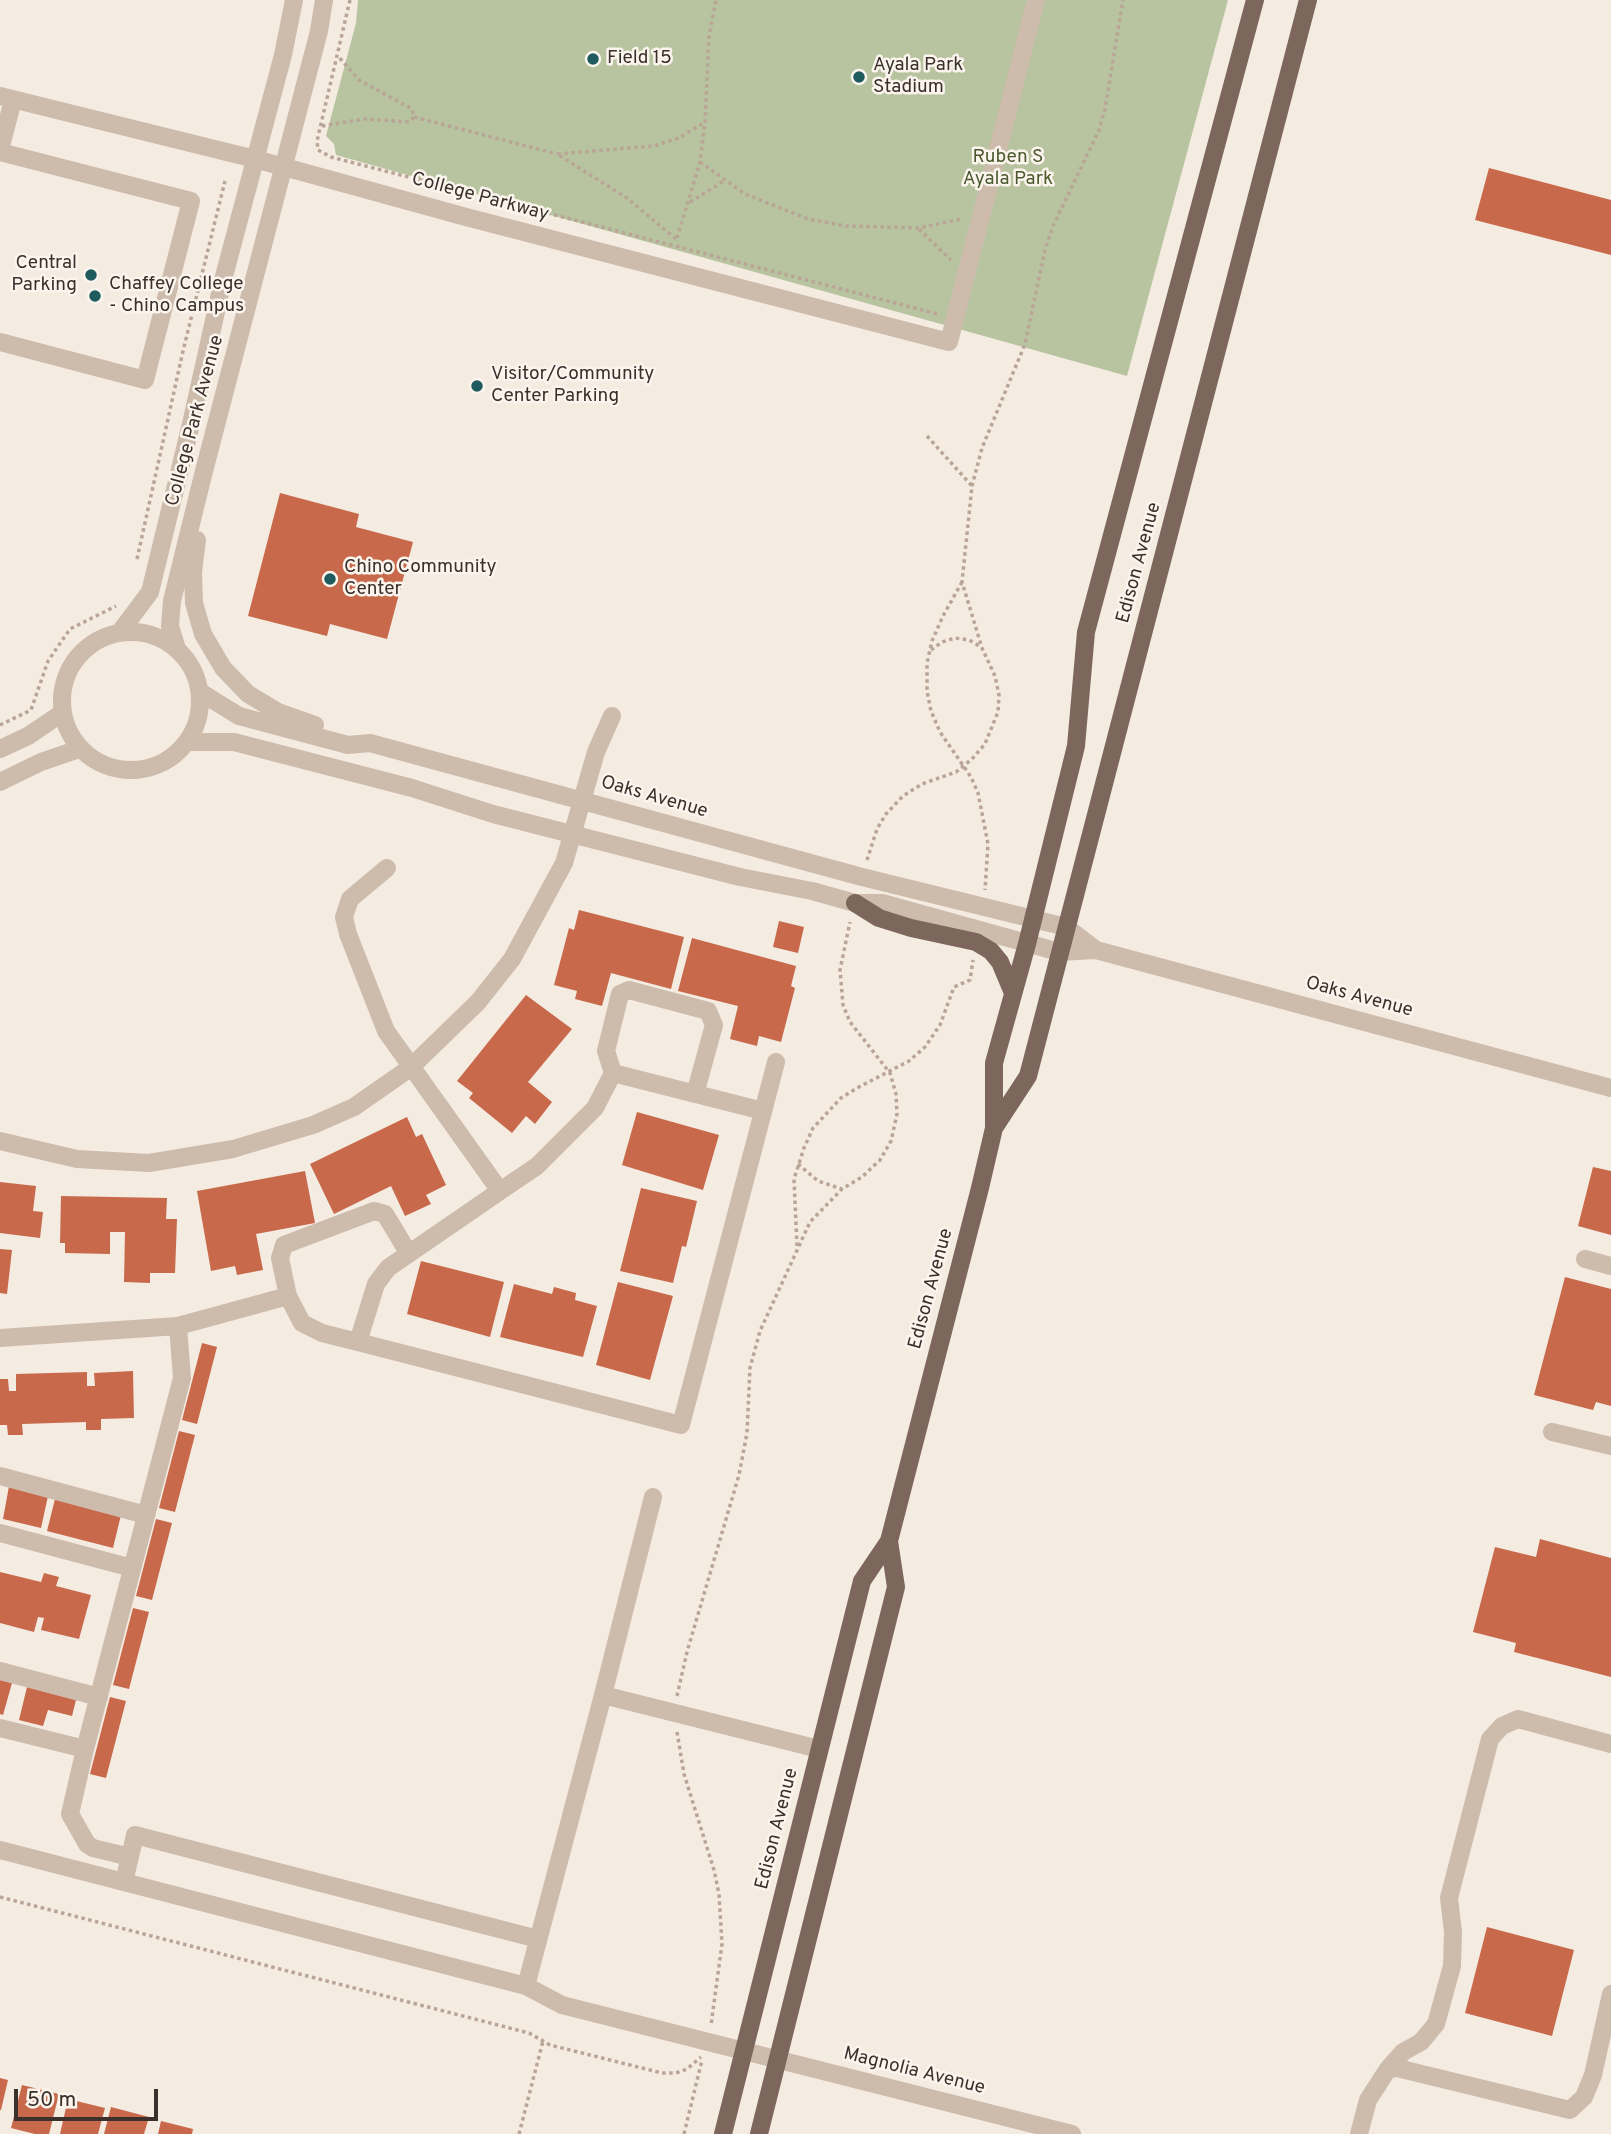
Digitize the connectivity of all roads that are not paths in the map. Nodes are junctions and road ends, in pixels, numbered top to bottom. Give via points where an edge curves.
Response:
1 (294, 0) edge
2 (324, 0) edge
3 (1036, 0) edge
4 (1255, 0) edge
5 (1308, 0) edge
6 (7, 98) edge
7 (0, 151) edge
8 (255, 159) junction
9 (284, 166) junction
10 (0, 342) edge
11 (214, 434) junction
12 (120, 632) junction
13 (177, 649) junction
14 (200, 692) junction
15 (62, 713) junction
16 (612, 716) dead end
17 (187, 742) junction
18 (370, 743) junction
19 (0, 749) edge
20 (79, 749) junction
21 (0, 782) edge
22 (584, 800) junction
23 (573, 834) junction
24 (387, 868) dead end
25 (855, 903) junction
26 (1034, 918) junction
27 (1066, 927) junction
28 (1027, 944) junction
29 (1096, 950) junction
30 (1059, 952) junction
31 (1013, 993) junction
32 (776, 1062) dead end
33 (410, 1068) junction
34 (614, 1073) junction
35 (1611, 1088) edge
36 (695, 1094) junction
37 (763, 1111) junction
38 (994, 1128) junction
39 (0, 1141) edge
40 (500, 1191) junction
41 (408, 1254) junction
42 (1585, 1259) dead end
43 (1611, 1266) edge
44 (288, 1296) junction
45 (177, 1326) junction
46 (0, 1338) edge
47 (358, 1342) junction
48 (1552, 1432) dead end
49 (1611, 1446) edge
50 (0, 1476) edge
51 (653, 1497) dead end
52 (146, 1515) junction
53 (0, 1533) edge
54 (888, 1541) junction
55 (132, 1568) junction
56 (0, 1671) edge
57 (603, 1695) junction
58 (99, 1697) junction
59 (0, 1728) edge
60 (1611, 1744) edge
61 (85, 1749) junction
62 (818, 1749) junction
63 (0, 1850) edge
64 (130, 1857) junction
65 (124, 1882) junction
66 (538, 1938) junction
67 (526, 1986) junction
68 (1611, 1994) edge
69 (745, 2051) junction
70 (779, 2060) junction
71 (1388, 2069) junction
72 (1066, 2133) edge
73 (723, 2134) edge
74 (759, 2134) edge
75 (1359, 2134) edge

1 - 8 street, College Park Avenue
2 - 9 street, College Park Avenue
3 - 9 street, College Parkway via 949,342
4 - 26 main road, Edison Avenue via 1086,632 1076,746
5 - 27 main road, Edison Avenue
6 - 7 street
6 - 8 street, College Parkway
7 - 10 street via 191,201 145,380
8 - 9 street, College Parkway
8 - 12 street, College Park Avenue via 150,593
9 - 11 street, College Park Avenue
11 - 13 street, College Park Avenue via 172,601 170,626
11 - 18 street via 214,471 193,572 194,603 204,635 223,668 248,694 278,712
12 - 13 street via 140,632
12 - 15 street via 81,652 68,670
13 - 14 street via 192,669
14 - 17 street via 200,710
14 - 18 street, Oaks Avenue via 239,716 348,745
15 - 19 street
15 - 20 street
16 - 22 street via 596,752
17 - 20 street via 173,757 135,771 95,762
17 - 23 street, Oaks Avenue via 234,742
18 - 22 street, Oaks Avenue
20 - 21 street
22 - 23 street
22 - 26 street, Oaks Avenue via 862,877
23 - 25 street, Oaks Avenue
23 - 33 street via 564,863 512,959 478,1002
24 - 33 street via 350,898 344,917 386,1031
25 - 28 street, Oaks Avenue via 882,903
25 - 31 main road via 879,918 976,942 1000,962
26 - 27 street, Oaks Avenue
26 - 28 main road, Edison Avenue
27 - 29 street, Oaks Avenue
27 - 30 main road, Edison Avenue
28 - 30 street, Oaks Avenue
28 - 31 main road, Edison Avenue
29 - 30 street, Oaks Avenue
29 - 35 street, Oaks Avenue
30 - 38 main road, Edison Avenue via 1028,1076
31 - 38 main road, Edison Avenue via 994,1063
32 - 37 street
33 - 39 street via 354,1107 313,1125 233,1149 149,1163 77,1159
33 - 40 street
34 - 36 street
34 - 36 street via 606,1051 620,994 628,990 708,1011 714,1025
34 - 40 street via 595,1108 537,1166
36 - 37 street
37 - 47 street via 681,1425
38 - 54 main road, Edison Avenue
40 - 41 street
41 - 44 street via 385,1214 374,1211 284,1245 280,1258
41 - 47 street via 376,1284
42 - 43 street
44 - 45 street
44 - 47 street via 302,1323
45 - 46 street
45 - 52 street via 183,1378
48 - 49 street
50 - 52 street
51 - 57 street
52 - 55 street
53 - 55 street
54 - 62 main road, Edison Avenue via 862,1581
54 - 70 main road, Edison Avenue via 896,1587
55 - 58 street
56 - 58 street
57 - 62 street
57 - 66 street
58 - 61 street
59 - 61 street
60 - 71 street via 1518,1719 1502,1726 1490,1740 1449,1898 1452,1966 1436,2024
61 - 64 street via 70,1814 87,1844
62 - 69 main road, Edison Avenue
63 - 65 street, Magnolia Avenue
64 - 65 street
64 - 66 street via 135,1835
65 - 67 street, Magnolia Avenue
66 - 67 street
67 - 69 street, Magnolia Avenue via 562,2005
68 - 71 street via 1593,2074 1584,2097 1570,2110
69 - 70 street, Magnolia Avenue
69 - 73 main road, Edison Avenue
70 - 72 street, Magnolia Avenue
70 - 74 main road, Edison Avenue
71 - 75 street via 1368,2100

